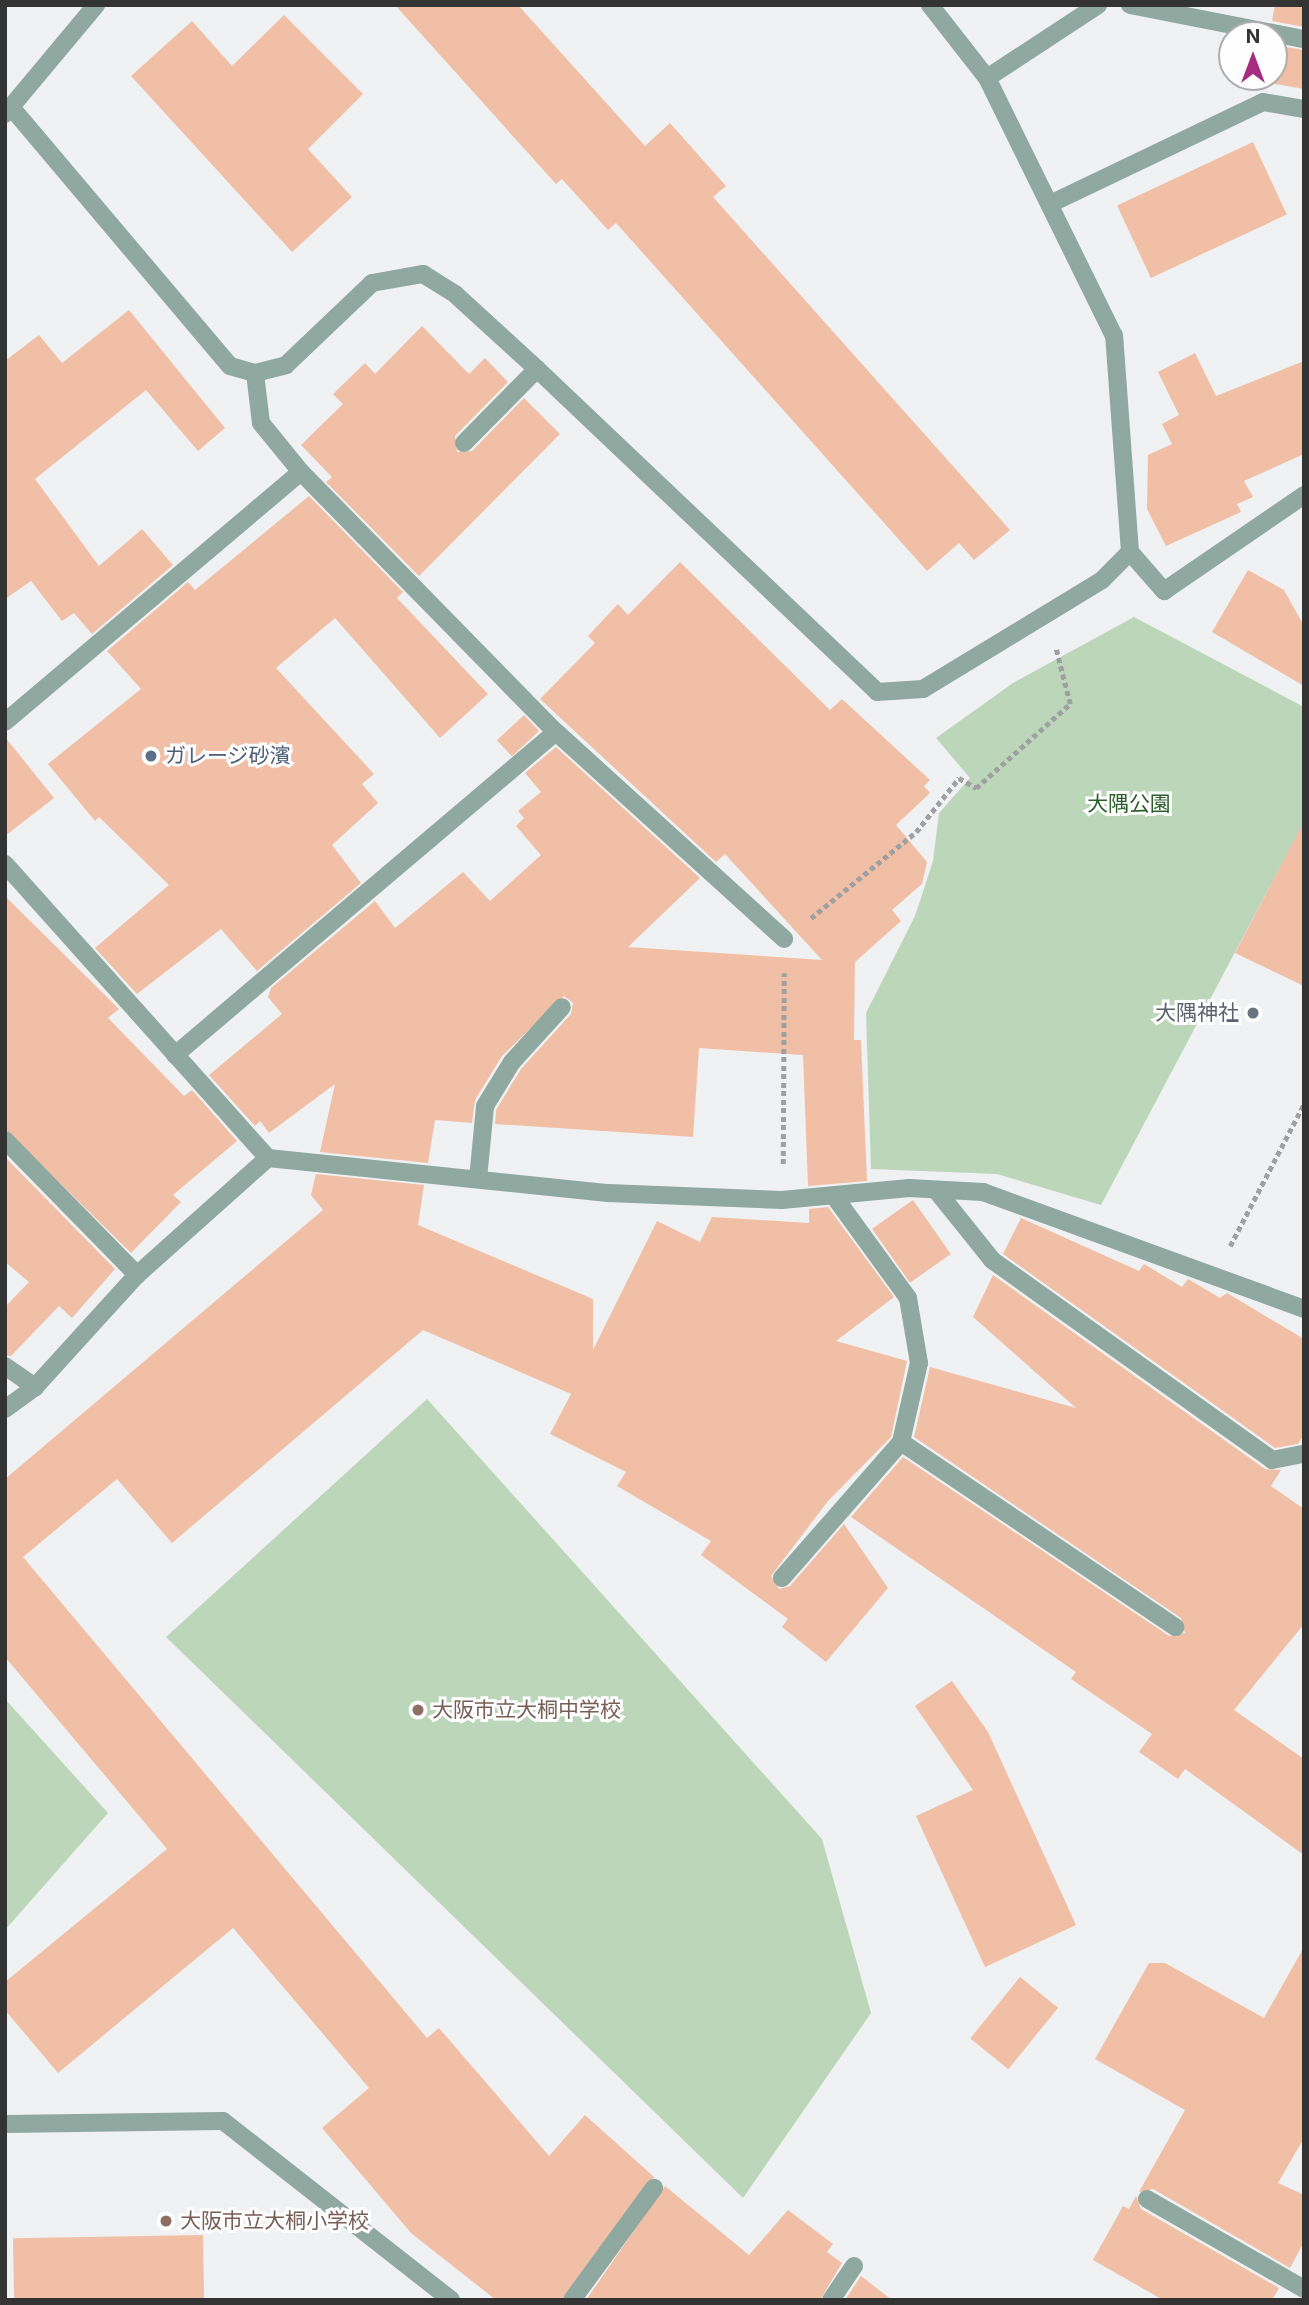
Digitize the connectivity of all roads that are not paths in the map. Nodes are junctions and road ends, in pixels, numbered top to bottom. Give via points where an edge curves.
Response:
1 (96, 5) edge
2 (930, 5) edge
3 (1098, 5) edge
4 (1130, 5) edge
5 (1304, 39) edge
6 (987, 78) junction
7 (1304, 109) edge
8 (8, 111) edge
9 (1050, 204) junction
10 (537, 369) junction
11 (255, 373) junction
12 (464, 443) dead end
13 (301, 472) junction
14 (1304, 495) edge
15 (1130, 552) junction
16 (5, 722) edge
17 (556, 733) junction
18 (5, 864) edge
19 (784, 940) road end
20 (562, 1007) dead end
21 (175, 1055) junction
22 (5, 1140) edge
23 (268, 1158) junction
24 (478, 1179) junction
25 (936, 1190) junction
26 (834, 1196) junction
27 (137, 1275) junction
28 (1304, 1309) edge
29 (5, 1366) edge
30 (35, 1387) junction
31 (5, 1409) edge
32 (901, 1442) junction
33 (1304, 1454) edge
34 (782, 1578) dead end
35 (1175, 1627) dead end
36 (5, 2124) edge
37 (654, 2188) dead end
38 (1147, 2199) dead end
39 (854, 2266) dead end
40 (1304, 2289) edge
41 (451, 2300) edge
42 (572, 2300) edge
43 (831, 2300) edge

1 - 8 street
2 - 6 street
3 - 6 street
4 - 5 street
6 - 9 street
7 - 9 street via 1263,102
8 - 11 street via 230,366
9 - 15 street via 1114,336
10 - 11 street via 456,295 423,274 372,283 286,365
10 - 12 street
10 - 15 street via 877,692 923,689 1102,580
11 - 13 street via 261,423
13 - 16 street
13 - 17 street
14 - 15 street via 1164,591
17 - 19 street
17 - 21 street
18 - 21 street
20 - 24 street via 512,1062 485,1106
21 - 23 street
22 - 27 street
23 - 24 street
23 - 27 street
24 - 26 street via 608,1193 782,1200
25 - 26 street
25 - 28 street via 983,1192
25 - 33 street via 1003,1268 1272,1460
26 - 32 street via 908,1297 919,1363
27 - 30 street
29 - 30 street
30 - 31 street
32 - 34 street
32 - 35 street
36 - 41 street via 223,2121
37 - 42 street
38 - 40 street
39 - 43 street

